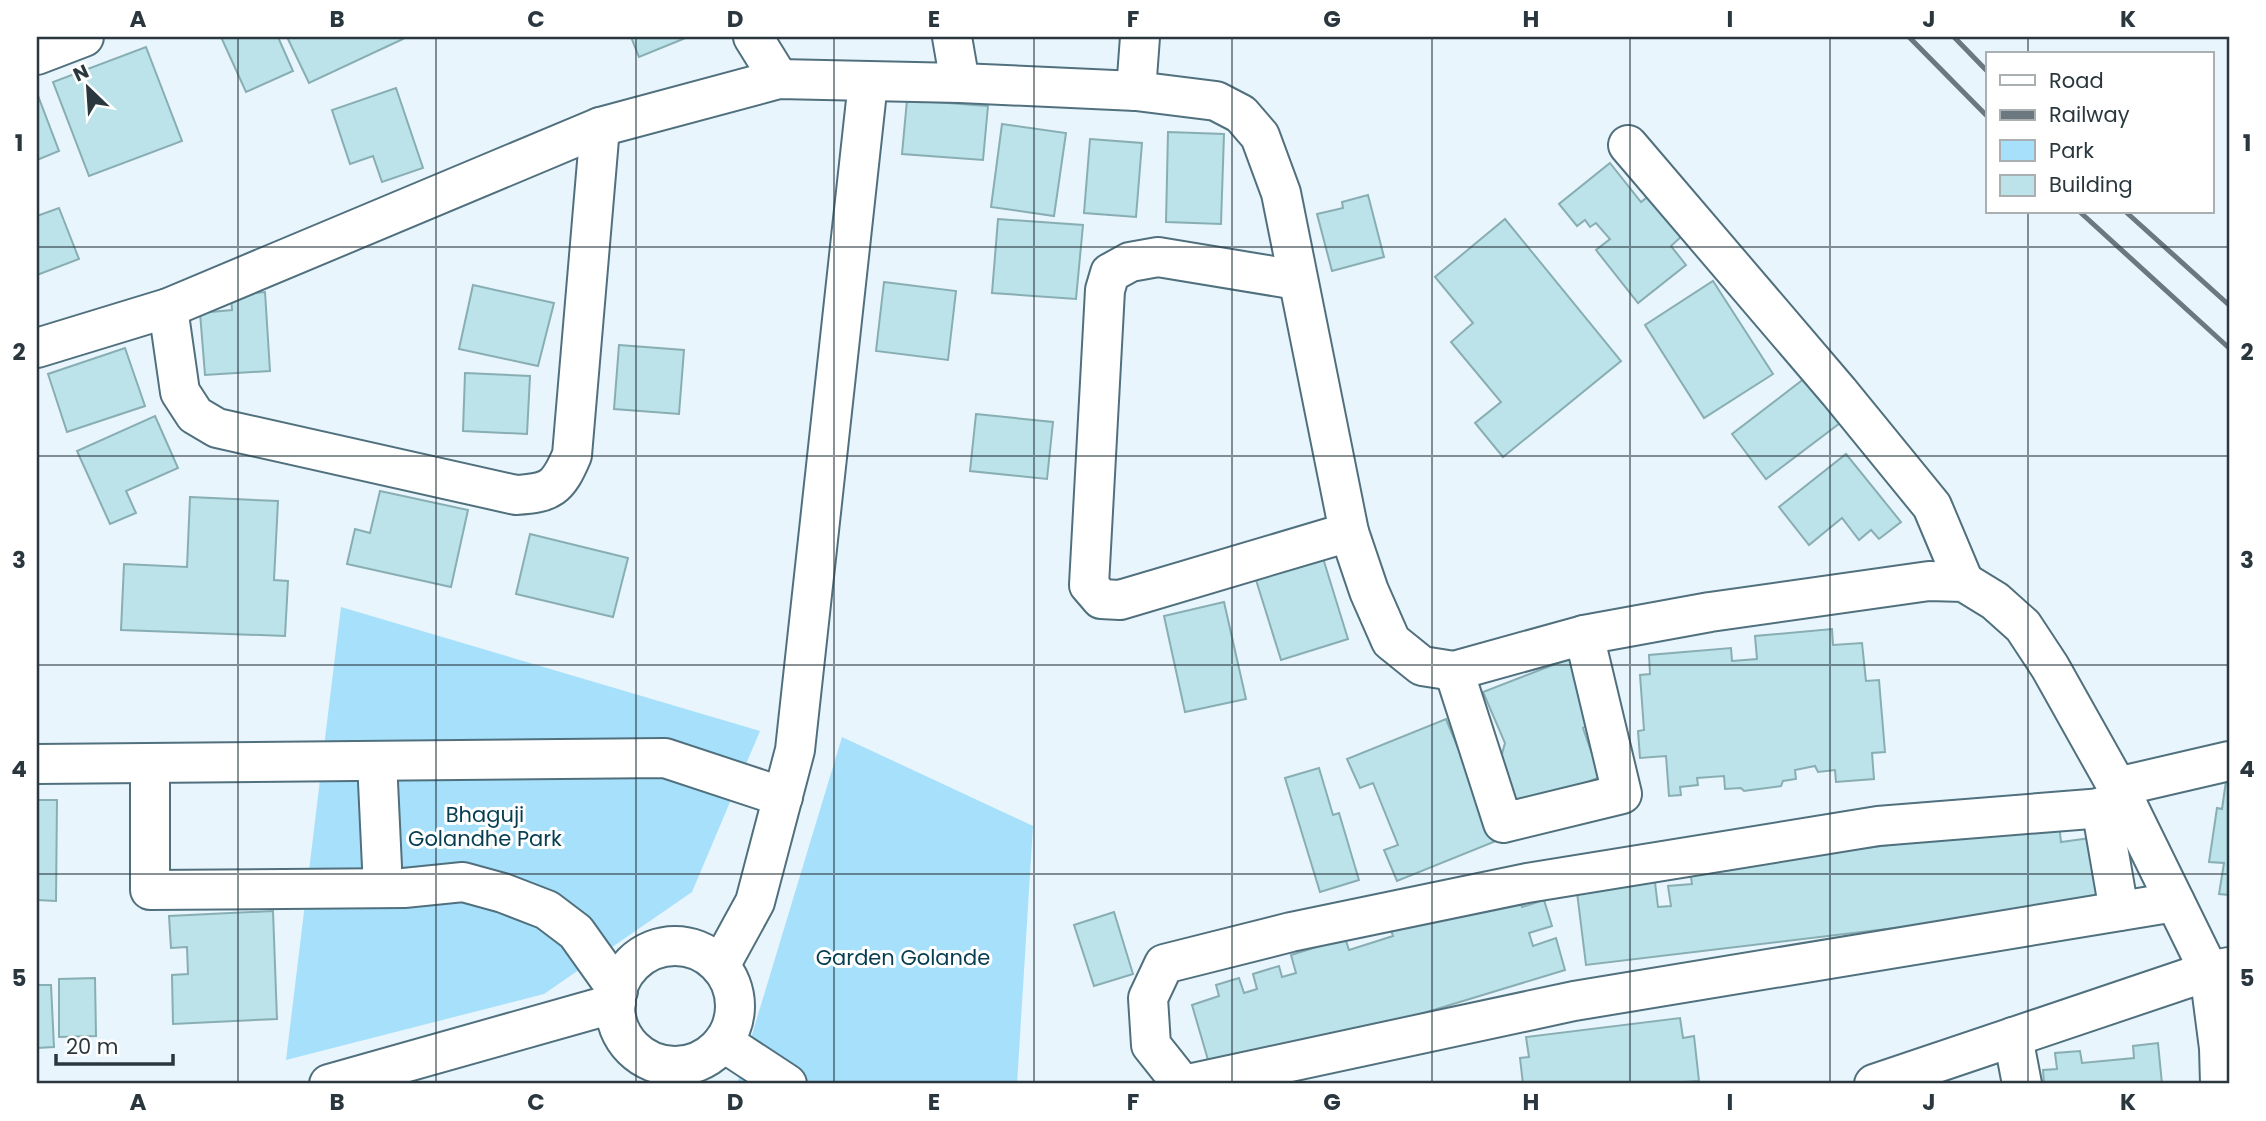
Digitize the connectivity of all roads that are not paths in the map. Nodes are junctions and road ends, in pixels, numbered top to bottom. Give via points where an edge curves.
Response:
1 (85, 37) edge
2 (753, 37) edge
3 (952, 37) edge
4 (1140, 37) edge
5 (37, 55) edge
6 (779, 79) junction
7 (868, 82) junction
8 (960, 83) junction
9 (1136, 91) junction
10 (600, 127) junction
11 (1628, 145) dead end
12 (1297, 280) junction
13 (168, 308) junction
14 (37, 348) edge
15 (1349, 531) junction
16 (1964, 582) junction
17 (1584, 635) junction
18 (1454, 671) junction
19 (377, 761) junction
20 (2229, 761) edge
21 (150, 763) junction
22 (37, 764) edge
23 (783, 797) junction
24 (2116, 800) junction
25 (383, 888) junction
26 (2175, 902) junction
27 (2119, 911) junction
28 (720, 966) junction
29 (2219, 969) edge
30 (617, 997) junction
31 (2013, 1037) junction
32 (723, 1042) junction
33 (642, 1069) edge
34 (328, 1084) edge
35 (787, 1084) edge
36 (1182, 1084) edge
37 (1188, 1084) edge
38 (1874, 1084) edge
39 (2022, 1084) edge
40 (2220, 1084) edge

1 - 5 street
2 - 6 street
3 - 8 street
4 - 9 street
6 - 7 street
6 - 10 street
7 - 8 street
7 - 23 street via 795,750
8 - 9 street
9 - 12 street via 1216,101 1241,114 1259,136 1281,193
10 - 13 street
10 - 13 street via 572,455 562,477 543,494 516,495 217,428 195,415 180,392
11 - 16 street via 1932,506
12 - 15 street
12 - 15 street via 1158,257 1130,262 1111,273 1105,290 1089,585 1101,599 1121,600
13 - 14 street
15 - 18 street via 1391,641 1422,666
16 - 17 street via 1929,581
16 - 24 street via 2024,626 2050,667
17 - 18 street
17 - 18 street via 1622,794 1503,822
19 - 21 street
19 - 23 street via 665,758
19 - 25 street
20 - 24 street
21 - 22 street
21 - 25 street via 150,890
23 - 28 street via 755,902
24 - 26 street
24 - 27 street
24 - 36 street via 1878,826 1527,883 1291,932 1164,964 1148,998 1151,1045
25 - 30 street via 463,882 547,911 576,932
26 - 27 street
26 - 29 street
27 - 37 street via 1574,1001
28 - 30 street via 701,952 667,947 636,961 621,980
28 - 32 street via 732,986 735,1009
29 - 31 street
29 - 40 street
30 - 33 street via 619,1026
30 - 34 street
31 - 38 street
31 - 39 street
32 - 33 street via 705,1057 684,1065
32 - 35 street

